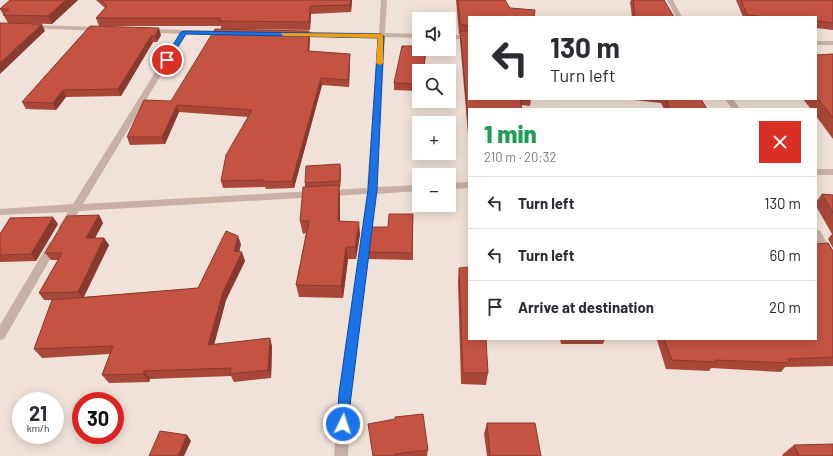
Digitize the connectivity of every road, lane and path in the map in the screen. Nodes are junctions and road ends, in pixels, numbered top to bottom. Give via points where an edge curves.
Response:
1 (384, 0) edge
2 (670, 0) edge
3 (678, 16) edge
4 (24, 27) edge
5 (104, 30) edge
6 (144, 31) edge
7 (184, 32) junction
8 (231, 33) edge
9 (286, 34) edge
10 (381, 36) junction
11 (412, 36) edge
12 (456, 37) edge
13 (468, 38) edge
14 (817, 43) edge
15 (833, 43) edge
16 (817, 172) edge
17 (833, 172) edge
18 (468, 185) edge
19 (456, 186) edge
20 (412, 188) edge
21 (372, 190) junction
22 (74, 208) junction
23 (0, 212) edge
24 (817, 236) edge
25 (833, 261) edge
26 (0, 335) edge
27 (340, 456) edge

1 - 10 street
2 - 3 street
4 - 5 street
6 - 7 street
7 - 8 street
7 - 22 street
9 - 10 street
10 - 11 street
10 - 21 street
12 - 13 street
14 - 15 street
16 - 17 street
18 - 19 street
20 - 21 street
21 - 22 street
21 - 27 street via 345,393
22 - 23 street
22 - 26 street
24 - 25 street

